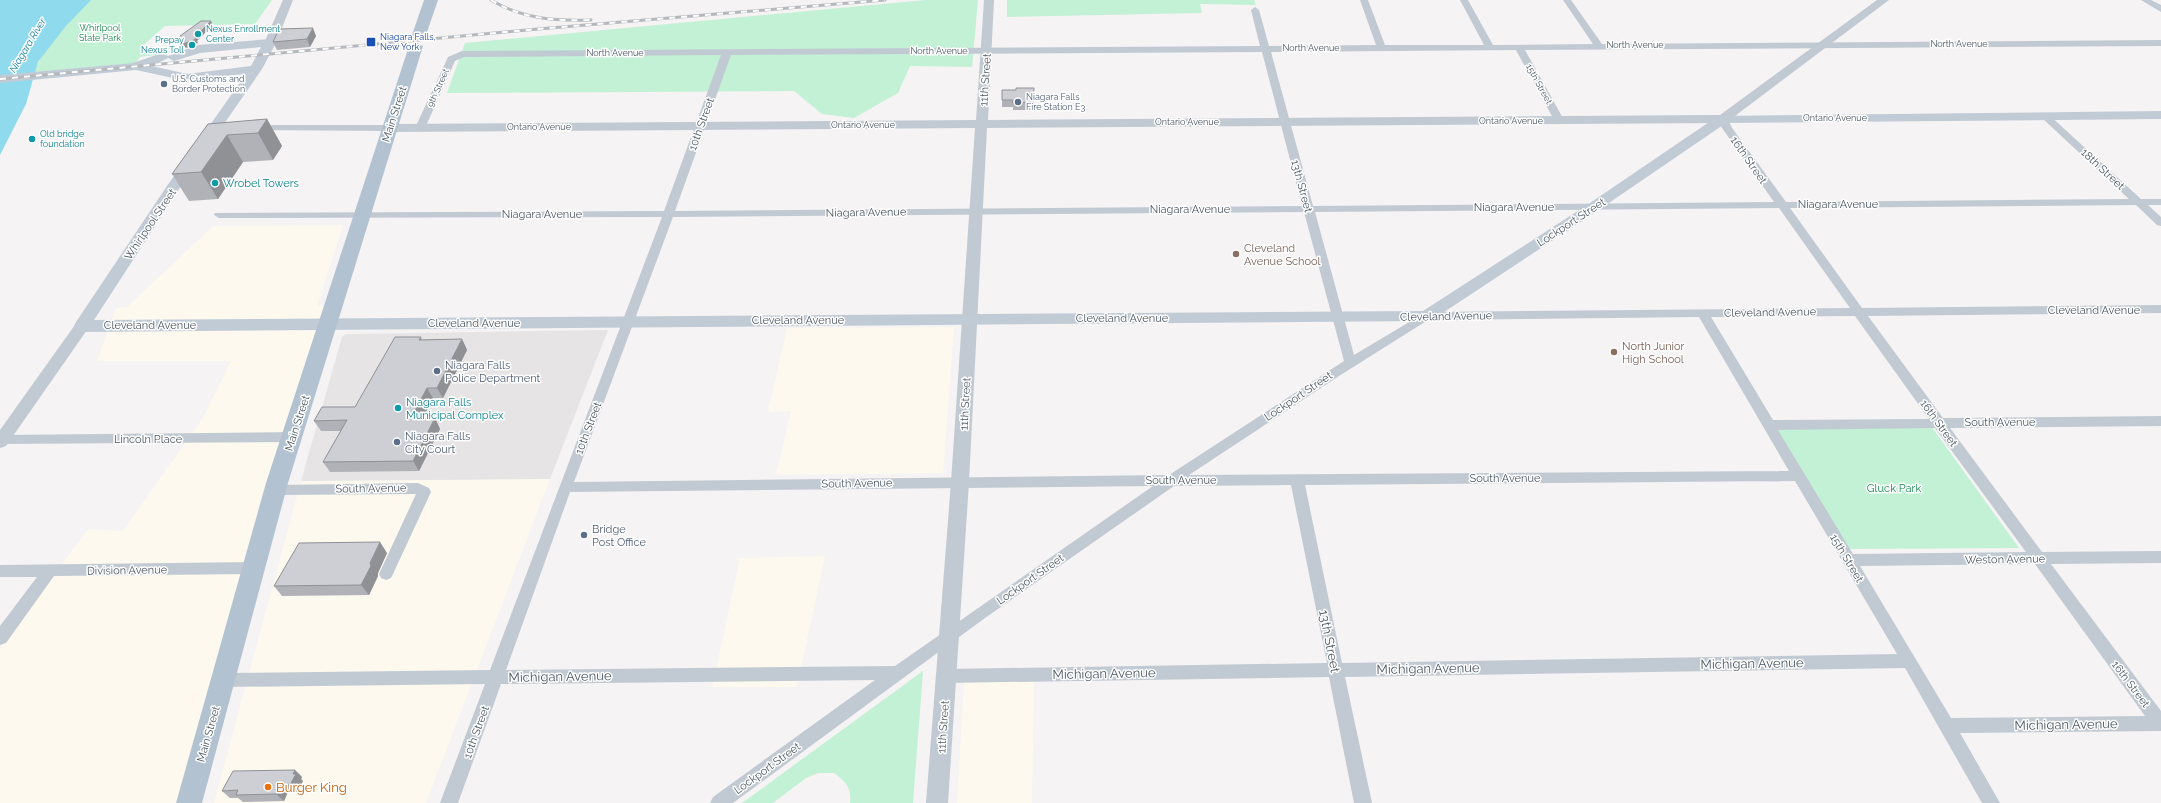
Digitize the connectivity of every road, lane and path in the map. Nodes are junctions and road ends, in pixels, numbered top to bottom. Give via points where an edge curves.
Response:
1 (288, 0) edge
2 (431, 0) edge
3 (1364, 0) edge
4 (1464, 0) edge
5 (1567, 0) edge
6 (1884, 0) edge
7 (2145, 0) edge
8 (989, 2) edge
9 (2161, 9) edge
10 (1255, 10) dead end
11 (270, 42) junction
12 (2161, 43) edge
13 (1821, 45) junction
14 (1599, 46) junction
15 (1490, 47) junction
16 (1519, 47) junction
17 (1265, 48) junction
18 (1381, 48) junction
19 (987, 50) junction
20 (727, 52) junction
21 (462, 54) joint
22 (134, 67) junction
23 (256, 69) junction
24 (0, 79) edge
25 (2161, 115) edge
26 (2045, 116) junction
27 (1723, 119) junction
28 (1559, 120) junction
29 (1284, 122) junction
30 (982, 124) junction
31 (700, 127) junction
32 (228, 128) edge
33 (243, 128) edge
34 (390, 128) junction
35 (420, 128) junction
36 (213, 130) junction
37 (2139, 202) junction
38 (2161, 202) edge
39 (1780, 204) junction
40 (1595, 206) junction
41 (1309, 209) junction
42 (977, 211) junction
43 (361, 214) junction
44 (668, 214) junction
45 (219, 215) dead end
46 (2161, 223) edge
47 (2161, 309) edge
48 (1858, 312) junction
49 (1702, 313) junction
50 (1336, 316) junction
51 (1426, 316) junction
52 (970, 319) junction
53 (629, 322) junction
54 (329, 324) junction
55 (82, 326) junction
56 (1350, 362) junction
57 (2161, 421) edge
58 (1938, 422) junction
59 (1768, 425) junction
60 (293, 437) junction
61 (1, 441) edge
62 (1798, 476) junction
63 (1298, 479) junction
64 (1172, 480) junction
65 (960, 482) junction
66 (565, 487) junction
67 (275, 490) junction
68 (2161, 557) edge
69 (2038, 558) junction
70 (1848, 560) junction
71 (254, 568) junction
72 (0, 571) edge
73 (50, 571) junction
74 (386, 574) dead end
75 (949, 635) junction
76 (0, 638) edge
77 (1909, 661) junction
78 (1336, 669) junction
79 (897, 673) junction
80 (946, 676) junction
81 (496, 677) junction
82 (223, 680) junction
83 (2161, 723) edge
84 (1947, 726) junction
85 (189, 803) edge
86 (450, 803) edge
87 (719, 803) edge
88 (937, 803) edge
89 (1363, 803) edge
90 (1991, 803) edge

1 - 11 street, Whirlpool Street
2 - 34 main road, Main Street
3 - 18 street
4 - 15 street
5 - 14 street
6 - 13 street, Lockport Street
7 - 9 street
8 - 19 street, 11th Street
10 - 17 street, 13th Street
11 - 22 main road via 189,51
11 - 23 main road, Whirlpool Street
12 - 13 street, North Avenue
13 - 14 street, North Avenue
13 - 27 street, Lockport Street
14 - 16 street, North Avenue
15 - 16 street, North Avenue
15 - 18 street, North Avenue
16 - 28 street, 15th Street
17 - 18 street, North Avenue
17 - 19 street, North Avenue
17 - 29 street, 13th Street
19 - 20 street, North Avenue
19 - 30 street, 11th Street
20 - 21 street, North Avenue
20 - 31 street, 10th Street
21 - 35 street, 9th Street via 451,59
22 - 23 main road via 187,76
22 - 24 main road
23 - 36 main road, Whirlpool Street
25 - 26 main road, Ontario Avenue
26 - 27 main road, Ontario Avenue
26 - 37 street, 18th Street
27 - 28 street, Ontario Avenue
27 - 39 street, 16th Street
27 - 40 main road, Lockport Street
28 - 29 street, Ontario Avenue
29 - 30 street, Ontario Avenue
29 - 41 street, 13th Street
30 - 31 street, Ontario Avenue
30 - 42 street, 11th Street
31 - 35 street, Ontario Avenue
31 - 44 street, 10th Street
32 - 36 street
33 - 34 street, Ontario Avenue
34 - 35 street, Ontario Avenue
34 - 43 main road, Main Street
36 - 55 main road, Whirlpool Street
37 - 38 street, Niagara Avenue
37 - 39 street, Niagara Avenue
37 - 46 street, 18th Street
39 - 40 street, Niagara Avenue
39 - 48 street, 16th Street
40 - 41 street, Niagara Avenue
40 - 51 main road, Lockport Street
41 - 42 street, Niagara Avenue
41 - 50 street, 13th Street
42 - 44 street, Niagara Avenue
42 - 52 street, 11th Street
43 - 44 street, Niagara Avenue
43 - 45 street, Niagara Avenue
43 - 54 main road, Main Street
44 - 53 street, 10th Street
47 - 48 street, Cleveland Avenue
48 - 49 street, Cleveland Avenue
48 - 58 street, 16th Street
49 - 51 street, Cleveland Avenue
49 - 59 street, 15th Street
50 - 51 main road, Cleveland Avenue
50 - 52 main road, Cleveland Avenue
50 - 56 street, 13th Street
51 - 56 street, Lockport Street
52 - 53 main road, Cleveland Avenue
52 - 65 street, 11th Street
53 - 54 main road, Cleveland Avenue
53 - 66 street, 10th Street
54 - 55 main road, Cleveland Avenue
54 - 60 main road, Main Street
55 - 61 street, Whirlpool Street
56 - 64 street, Lockport Street
57 - 58 street, South Avenue
58 - 59 street, South Avenue
58 - 69 street, 16th Street
59 - 62 street, 15th Street
60 - 61 street, Lincoln Place
60 - 67 main road, Main Street
62 - 63 street, South Avenue
62 - 70 street, 15th Street
63 - 64 street, South Avenue
63 - 78 street, 13th Street
64 - 65 street, South Avenue
64 - 75 street, Lockport Street
65 - 66 street, South Avenue
65 - 75 street, 11th Street
66 - 81 street, 10th Street
67 - 71 main road, Main Street
67 - 74 street, South Avenue via 418,488 424,492
68 - 69 street, Weston Avenue
69 - 70 street, Weston Avenue
69 - 83 street, 16th Street
70 - 77 street, 15th Street
71 - 73 street, Division Avenue
71 - 82 main road, Main Street
72 - 73 street, Division Avenue
73 - 76 street
75 - 79 street, Lockport Street
75 - 80 street, 11th Street
77 - 78 street, Michigan Avenue
77 - 84 street, 15th Street
78 - 80 street, Michigan Avenue
78 - 89 street, 13th Street
79 - 81 street, Michigan Avenue
79 - 87 street, Lockport Street
80 - 88 street, 11th Street
81 - 82 street, Michigan Avenue
81 - 86 street, 10th Street
82 - 85 main road, Main Street
83 - 84 street, Michigan Avenue
84 - 90 street, 15th Street

